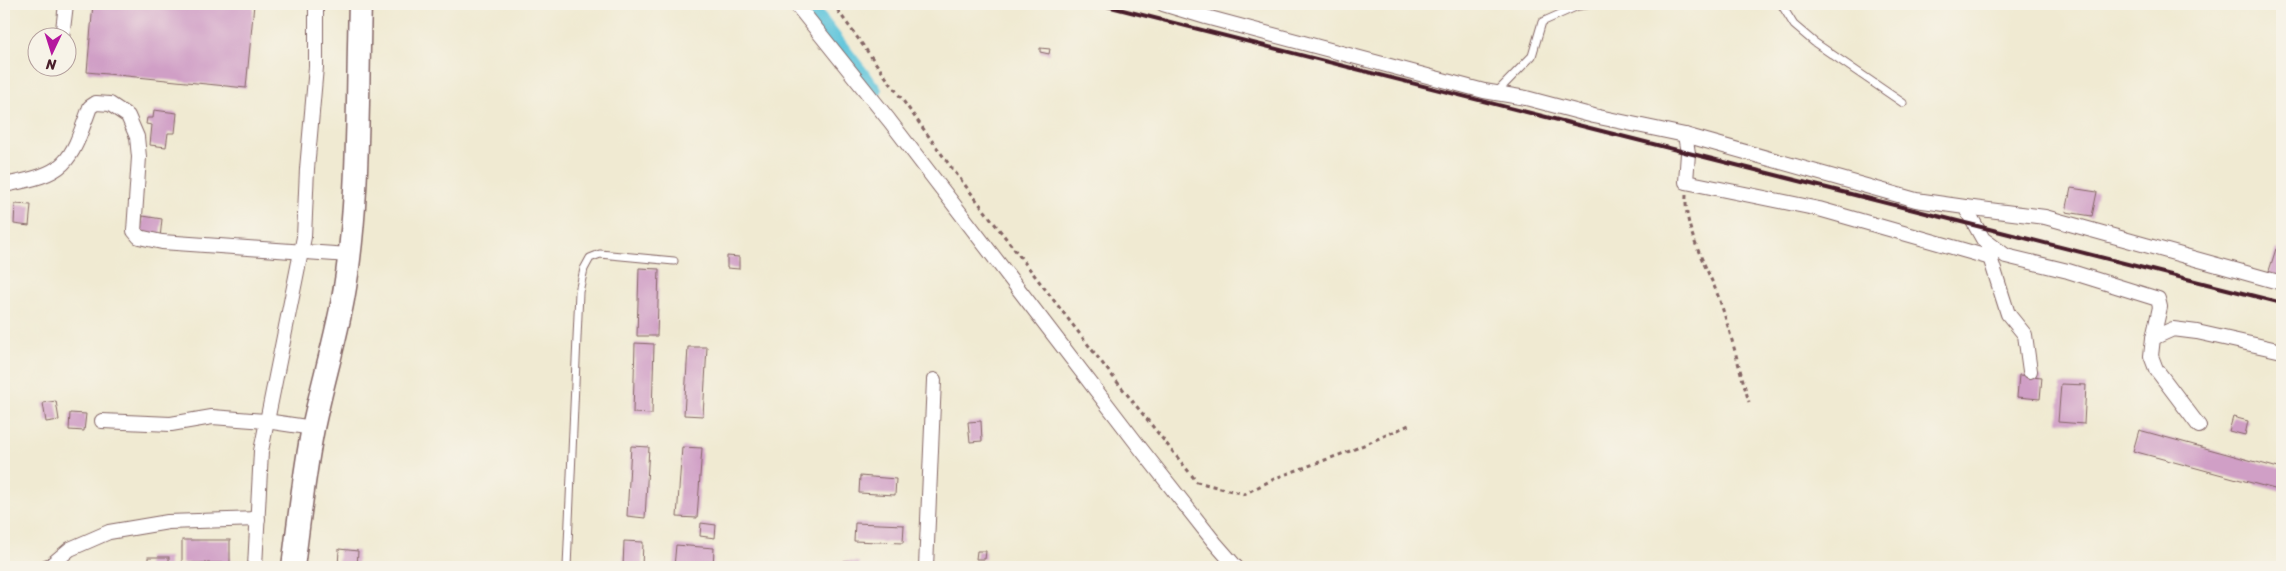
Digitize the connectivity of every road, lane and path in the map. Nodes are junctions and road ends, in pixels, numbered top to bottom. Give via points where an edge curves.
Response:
1 (66, 4) edge
2 (316, 4) edge
3 (360, 4) edge
4 (796, 4) edge
5 (833, 4) edge
6 (1163, 4) edge
7 (1593, 4) edge
8 (1781, 4) edge
9 (63, 28) edge
10 (1496, 94) junction
11 (1903, 103) dead end
12 (1685, 135) junction
13 (1686, 182) junction
14 (4, 185) edge
15 (1965, 207) junction
16 (1983, 239) junction
17 (301, 251) junction
18 (349, 255) junction
19 (1992, 258) junction
20 (674, 261) dead end
21 (2282, 283) edge
22 (2153, 338) junction
23 (2282, 351) edge
24 (2030, 371) dead end
25 (934, 380) dead end
26 (1749, 402) dead end
27 (266, 421) junction
28 (102, 422) dead end
29 (1409, 425) dead end
30 (2199, 426) dead end
31 (313, 428) junction
32 (258, 519) junction
33 (46, 567) edge
34 (255, 567) edge
35 (294, 567) edge
36 (567, 567) edge
37 (926, 567) edge
38 (1236, 567) edge

1 - 9 street
2 - 17 street via 316,67
3 - 18 main road
4 - 38 street
5 - 29 path via 951,167 1197,482 1244,494 1278,477
6 - 10 street
7 - 10 lane via 1578,6 1542,22 1532,56
8 - 11 lane via 1794,25 1814,42
10 - 12 street
12 - 13 street via 1688,153
12 - 15 street via 1916,200
13 - 19 street via 1819,209
13 - 26 path via 1685,211 1692,236 1722,306
14 - 17 street via 52,173 68,160 90,107 96,103 110,104 128,116 137,137 139,157 134,231 139,237 162,242
15 - 16 street
15 - 21 street via 2045,217
16 - 19 street
16 - 22 street via 2006,256 2158,299 2160,307
17 - 18 street
17 - 27 street
18 - 31 main road via 343,299
19 - 24 street via 2008,314 2025,335
20 - 36 lane via 600,254 590,258 584,269 579,292
22 - 23 street via 2173,329
22 - 30 street via 2151,356 2156,369
25 - 37 street
27 - 28 street via 212,417 171,424
27 - 31 street
27 - 32 street via 261,451
31 - 35 main road
32 - 33 street via 168,522 117,530 70,549
32 - 34 street

